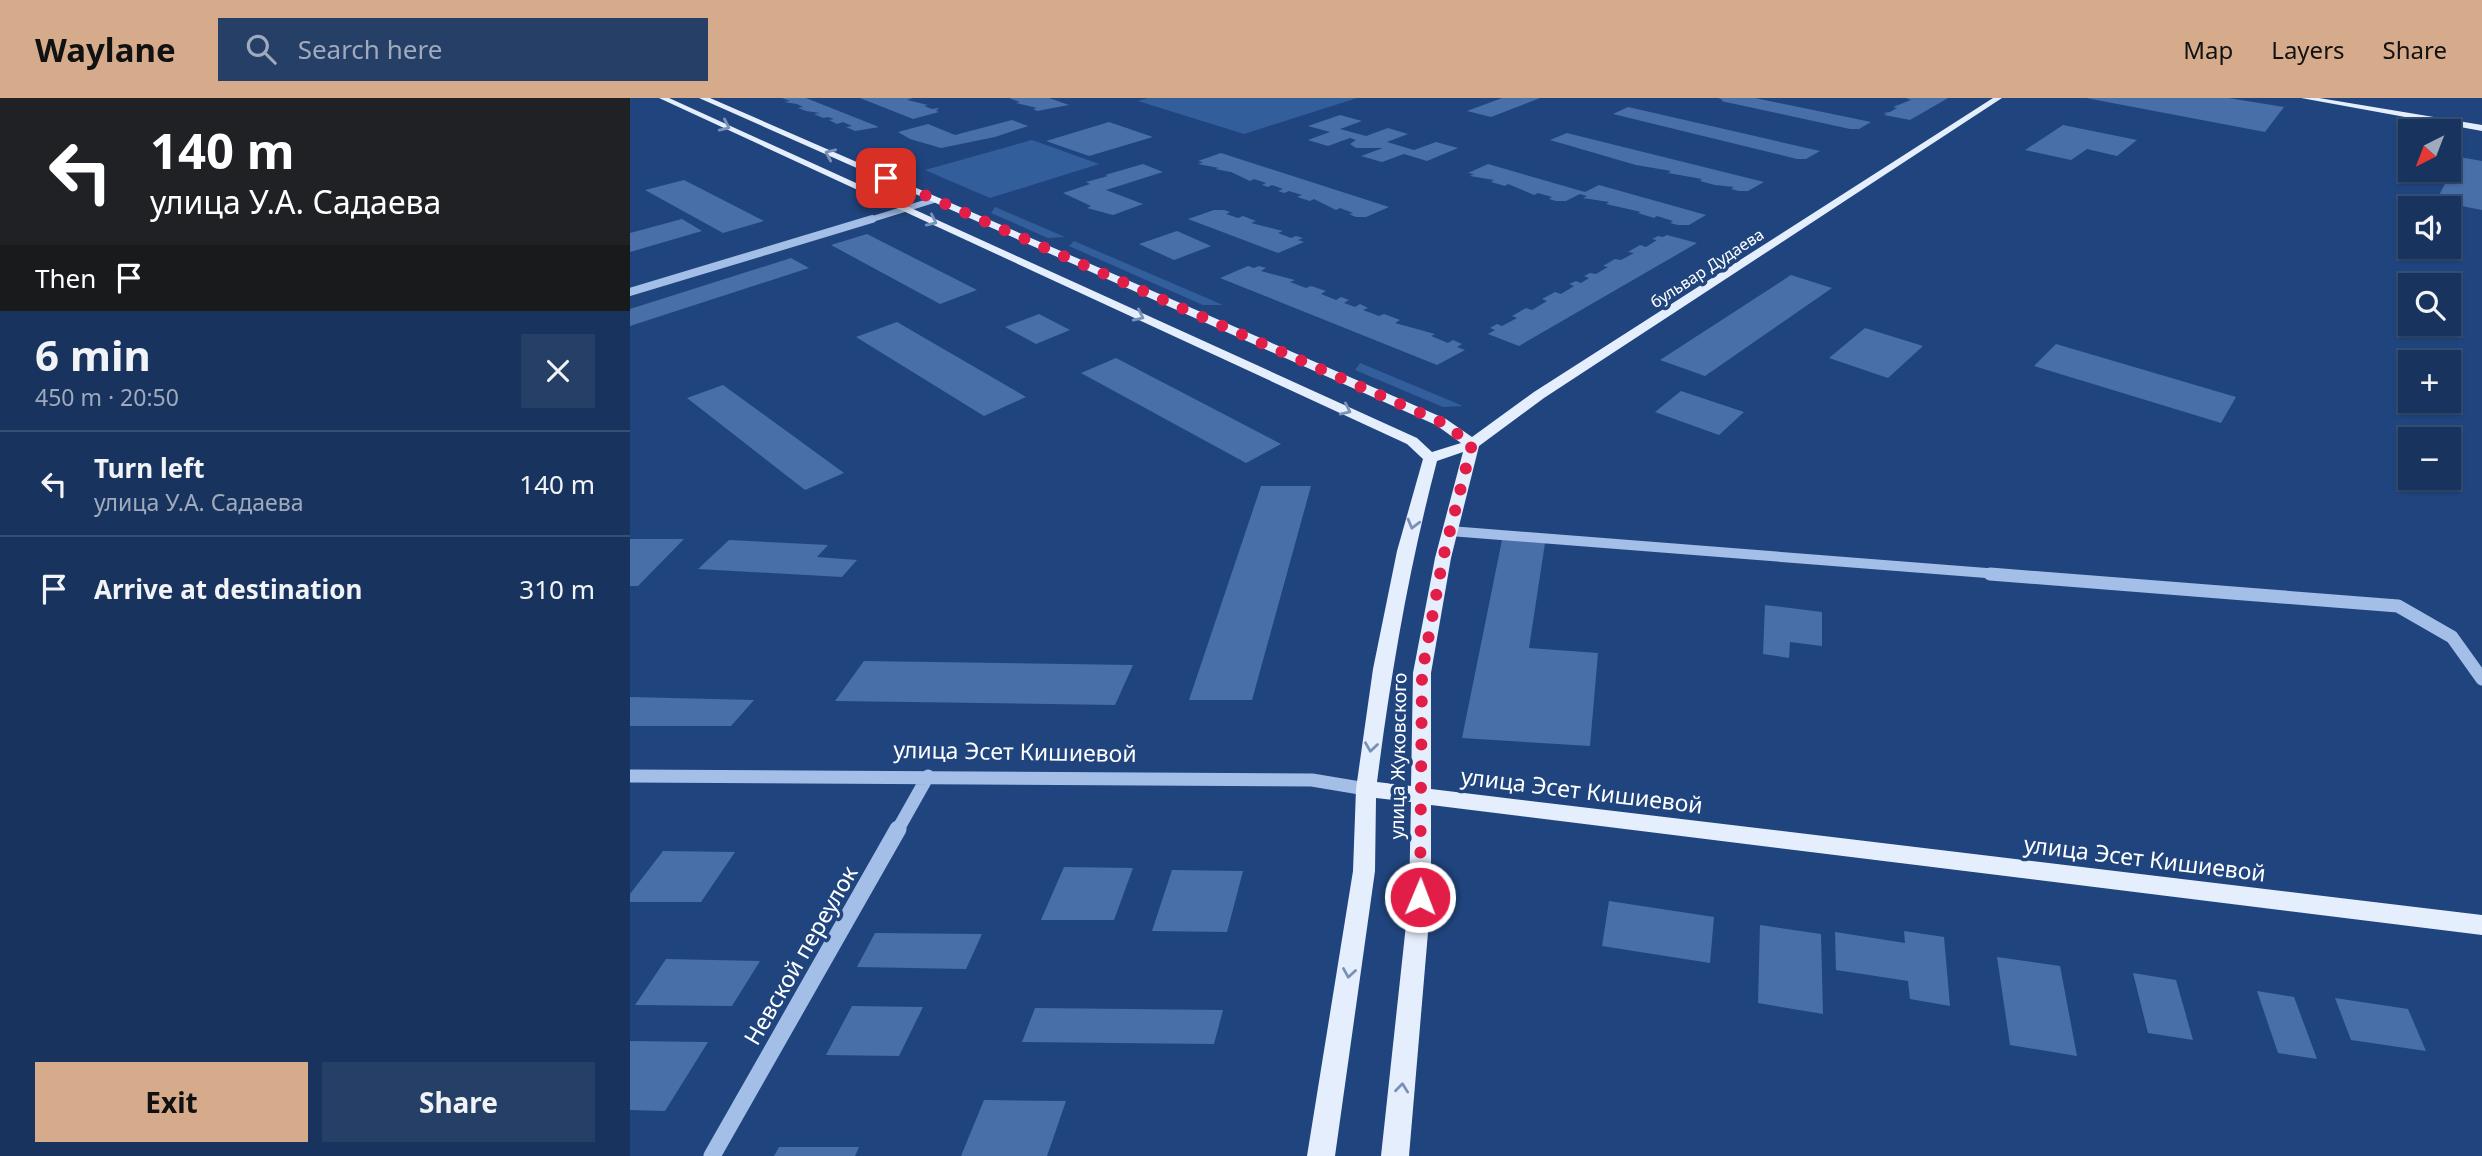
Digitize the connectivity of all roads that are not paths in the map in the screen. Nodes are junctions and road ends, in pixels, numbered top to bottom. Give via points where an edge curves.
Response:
1 (663, 98) edge
2 (703, 98) edge
3 (1998, 98) edge
4 (2305, 98) edge
5 (2337, 98) edge
6 (2482, 121) edge
7 (2482, 128) edge
8 (934, 200) junction
9 (905, 209) junction
10 (630, 292) edge
11 (1472, 444) junction
12 (1430, 458) junction
13 (1450, 530) junction
14 (2482, 679) edge
15 (630, 776) edge
16 (928, 776) junction
17 (1366, 789) junction
18 (1422, 797) junction
19 (2482, 925) edge
20 (712, 1156) edge
21 (1321, 1156) edge
22 (1395, 1156) edge

1 -> 9 main road
8 -> 2 main road
3 - 11 main road, бульвар Дудаева via 1539,395
4 - 7 main road
5 - 6 main road
8 - 9 street
8 - 11 main road via 1441,422
9 - 10 street
9 -> 12 main road via 1412,441
11 - 12 main road, бульвар Дудаева
11 - 13 main road, улица Жуковского
12 -> 17 main road via 1405,551 1382,669
13 - 14 street via 2398,606 2452,637
13 - 18 main road, улица Жуковского via 1422,673
15 - 16 street, улица Эсет Кишиевой
16 - 17 street, улица Эсет Кишиевой via 1312,780
16 - 20 street, Невской переулок
17 - 18 main road, улица Эсет Кишиевой
17 -> 21 main road via 1364,871
18 - 19 main road, улица Эсет Кишиевой
22 -> 18 main road, улица Жуковского via 1420,897

